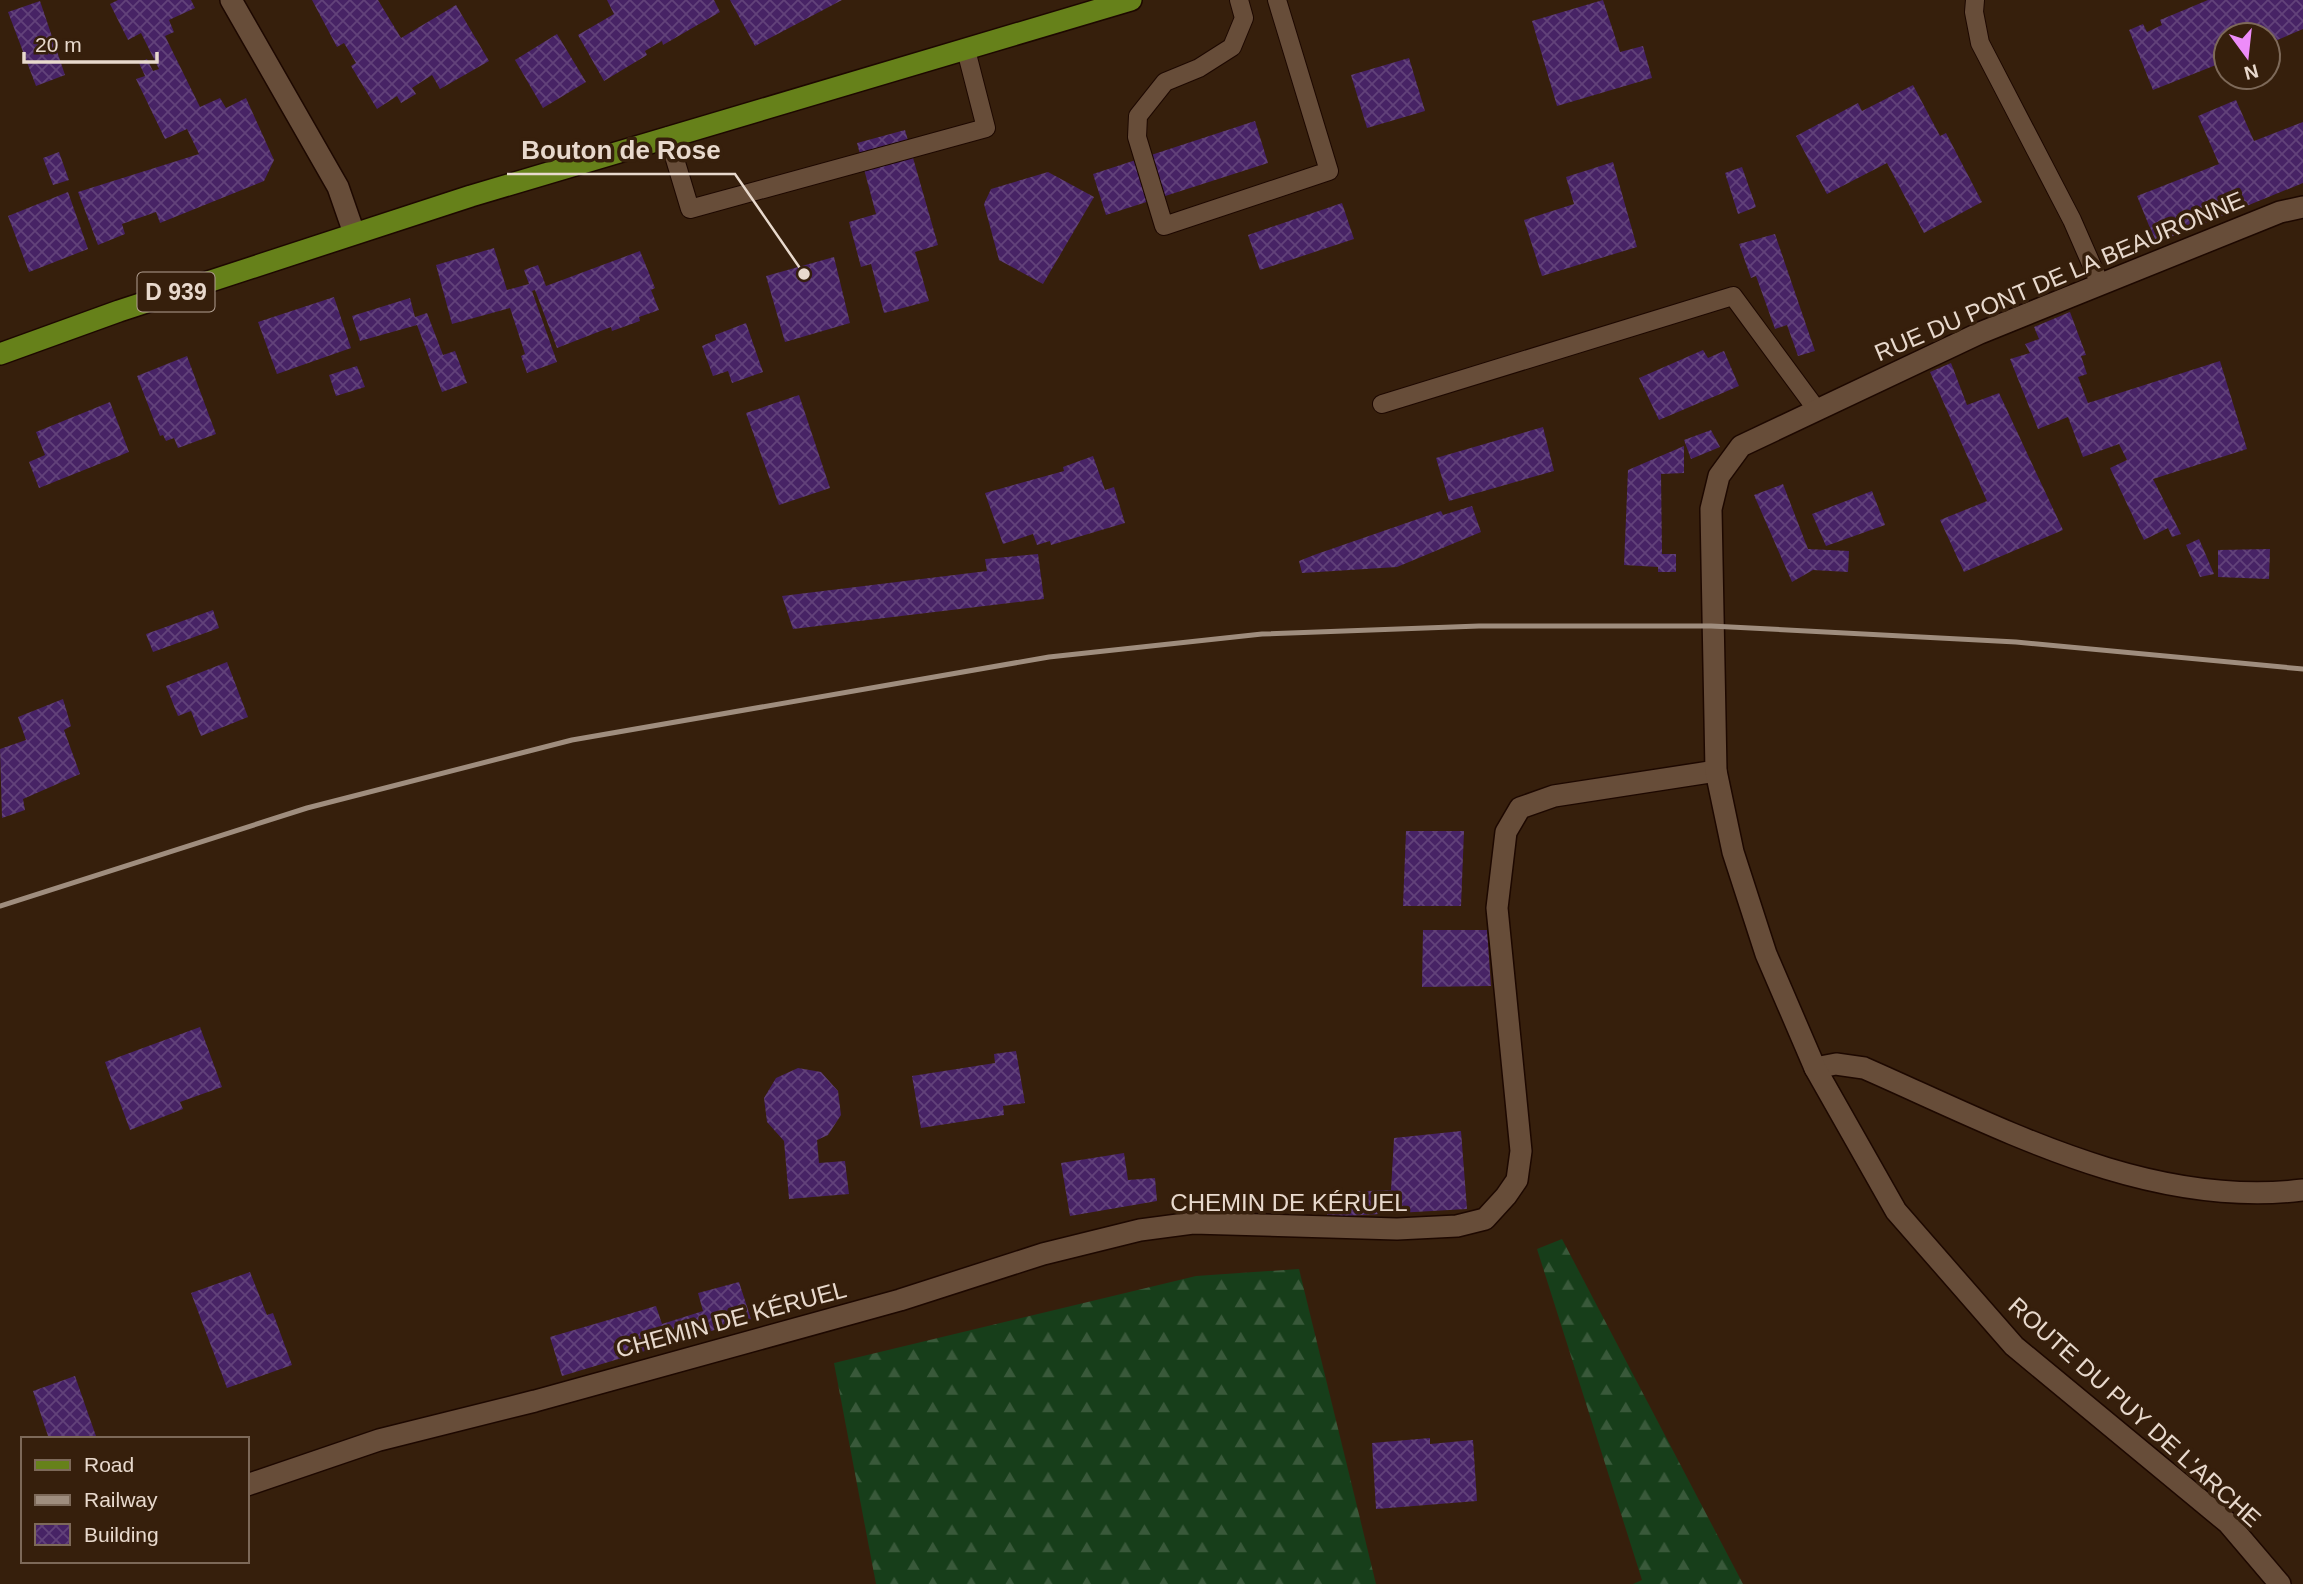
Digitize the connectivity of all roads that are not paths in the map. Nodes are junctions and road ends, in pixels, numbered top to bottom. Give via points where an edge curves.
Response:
1 (231, 0) edge
2 (1132, 0) edge
3 (1239, 0) edge
4 (1277, 0) edge
5 (1975, 0) edge
6 (966, 50) junction
7 (668, 136) junction
8 (2303, 207) edge
9 (354, 233) junction
10 (2100, 284) junction
11 (0, 354) edge
12 (1382, 404) dead end
13 (1817, 410) junction
14 (1711, 626) joint
15 (1716, 771) junction
16 (1815, 1068) junction
17 (2303, 1190) edge
18 (248, 1485) edge
19 (2280, 1584) edge

1 - 9 street via 338,187
2 - 6 main road, D 939
3 - 4 lane via 1244,18 1232,47 1165,82 1138,116 1136,137 1164,226 1329,171
5 - 10 lane via 1980,43
6 - 7 main road, D 939
6 - 7 lane via 986,128 690,209
7 - 9 main road, D 939
8 - 10 street, RUE DU PONT DE LA BEAURONNE
9 - 11 main road, D 939
10 - 13 street, RUE DU PONT DE LA BEAURONNE via 1980,333
12 - 13 lane via 1733,296
13 - 14 street, RUE DU PONT DE LA BEAURONNE via 1741,446 1719,476 1711,509
14 - 15 street, ROUTE DU PUY DE L'ARCHE
15 - 16 street, ROUTE DU PUY DE L'ARCHE via 1733,852 1766,954
15 - 18 street, CHEMIN DE KÉRUEL via 1554,796 1520,808 1506,832 1496,908 1521,1151 1517,1180 1485,1219 1397,1230 1194,1223 1140,1230 535,1401 379,1440
16 - 17 street via 1836,1064 1864,1068 2044,1147 2177,1188 2263,1195
16 - 19 street, ROUTE DU PUY DE L'ARCHE via 1896,1211 2014,1346 2228,1523

